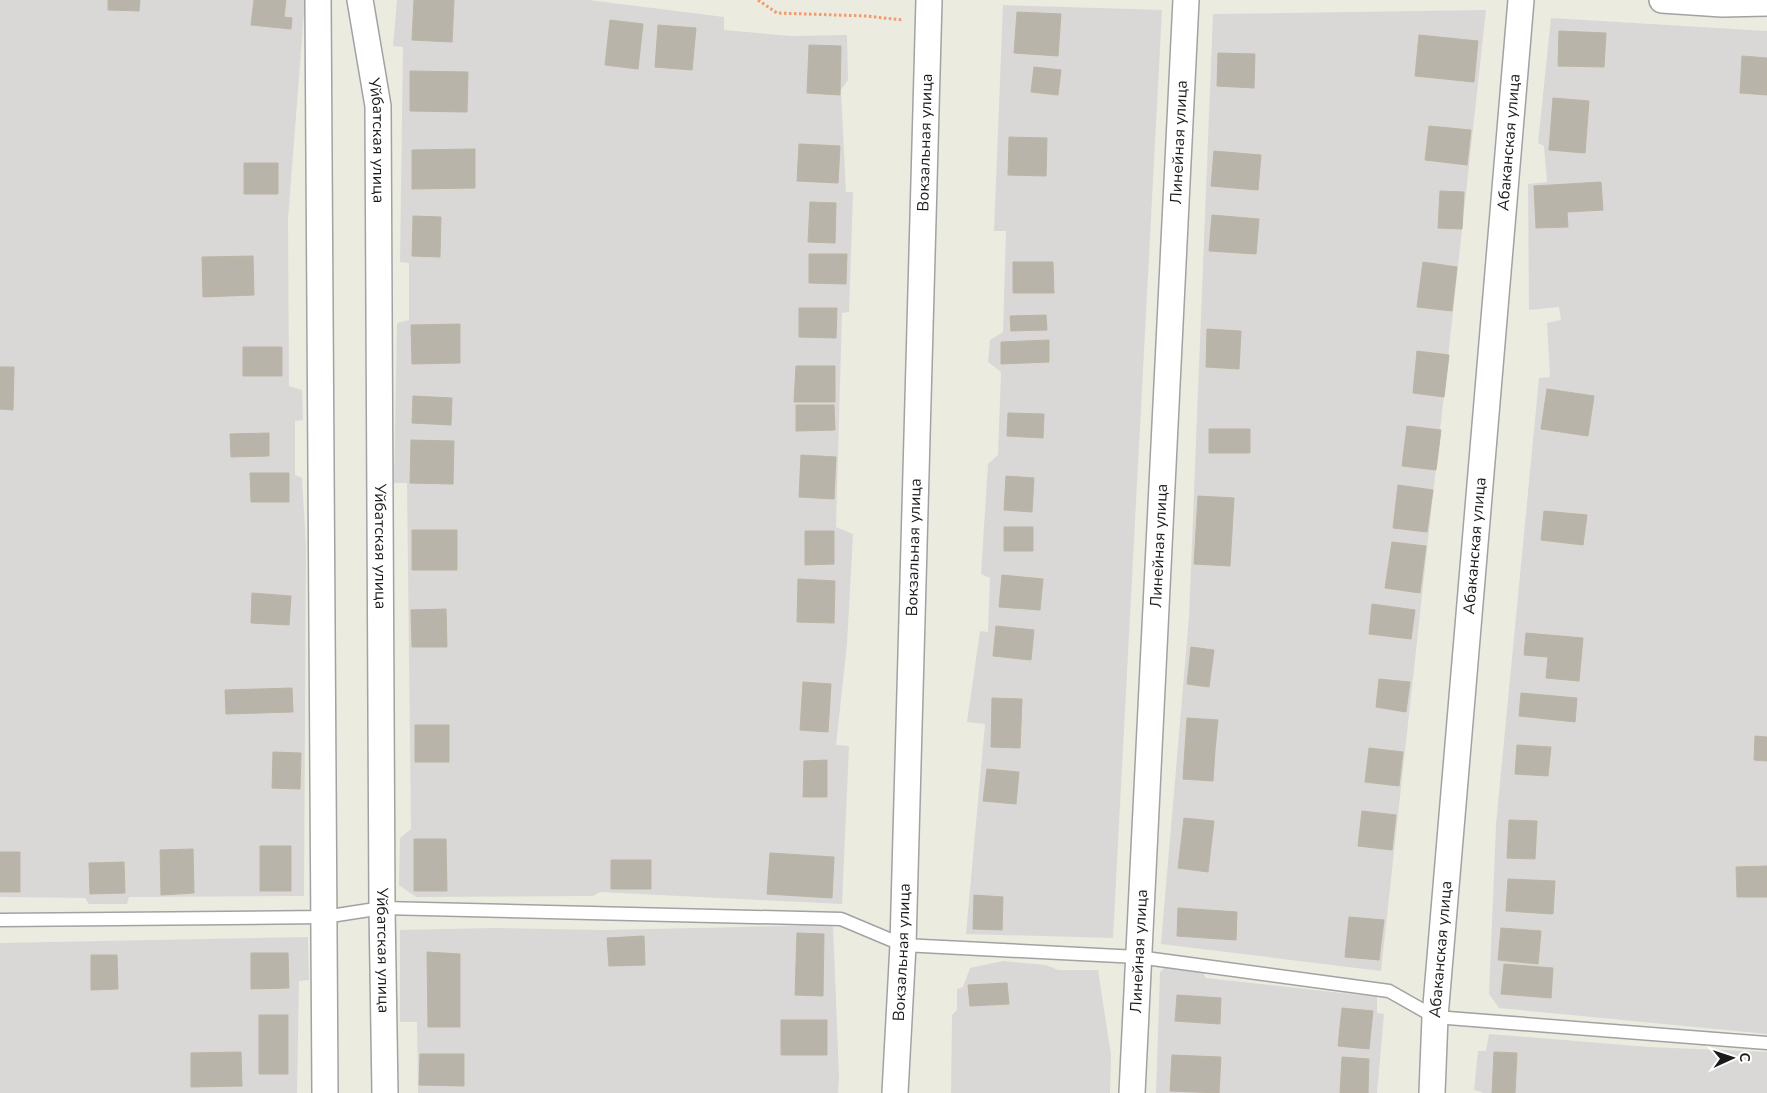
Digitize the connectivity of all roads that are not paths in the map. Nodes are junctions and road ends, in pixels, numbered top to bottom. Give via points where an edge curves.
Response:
1 (318, 0) edge
2 (360, 0) edge
3 (1186, 0) edge
4 (1521, 0) edge
5 (1662, 0) edge
6 (1767, 3) edge
7 (929, 12) edge
8 (382, 908) junction
9 (324, 917) junction
10 (0, 920) edge
11 (903, 944) junction
12 (1138, 957) junction
13 (1435, 1017) junction
14 (1767, 1043) edge
15 (325, 1093) edge
16 (385, 1093) edge
17 (895, 1093) edge
18 (1132, 1093) edge
19 (1432, 1093) edge

1 - 9 street
2 - 8 street, Уйбатская улица via 378,106
3 - 12 street, Линейная улица
4 - 13 street, Абаканская улица
5 - 6 street
7 - 11 street, Вокзальная улица
8 - 9 lane
8 - 11 lane via 840,919
8 - 16 street, Уйбатская улица
9 - 10 lane
9 - 15 street
11 - 12 lane
11 - 17 street, Вокзальная улица
12 - 13 lane via 1389,991
12 - 18 street, Линейная улица
13 - 14 lane
13 - 19 street, Абаканская улица

